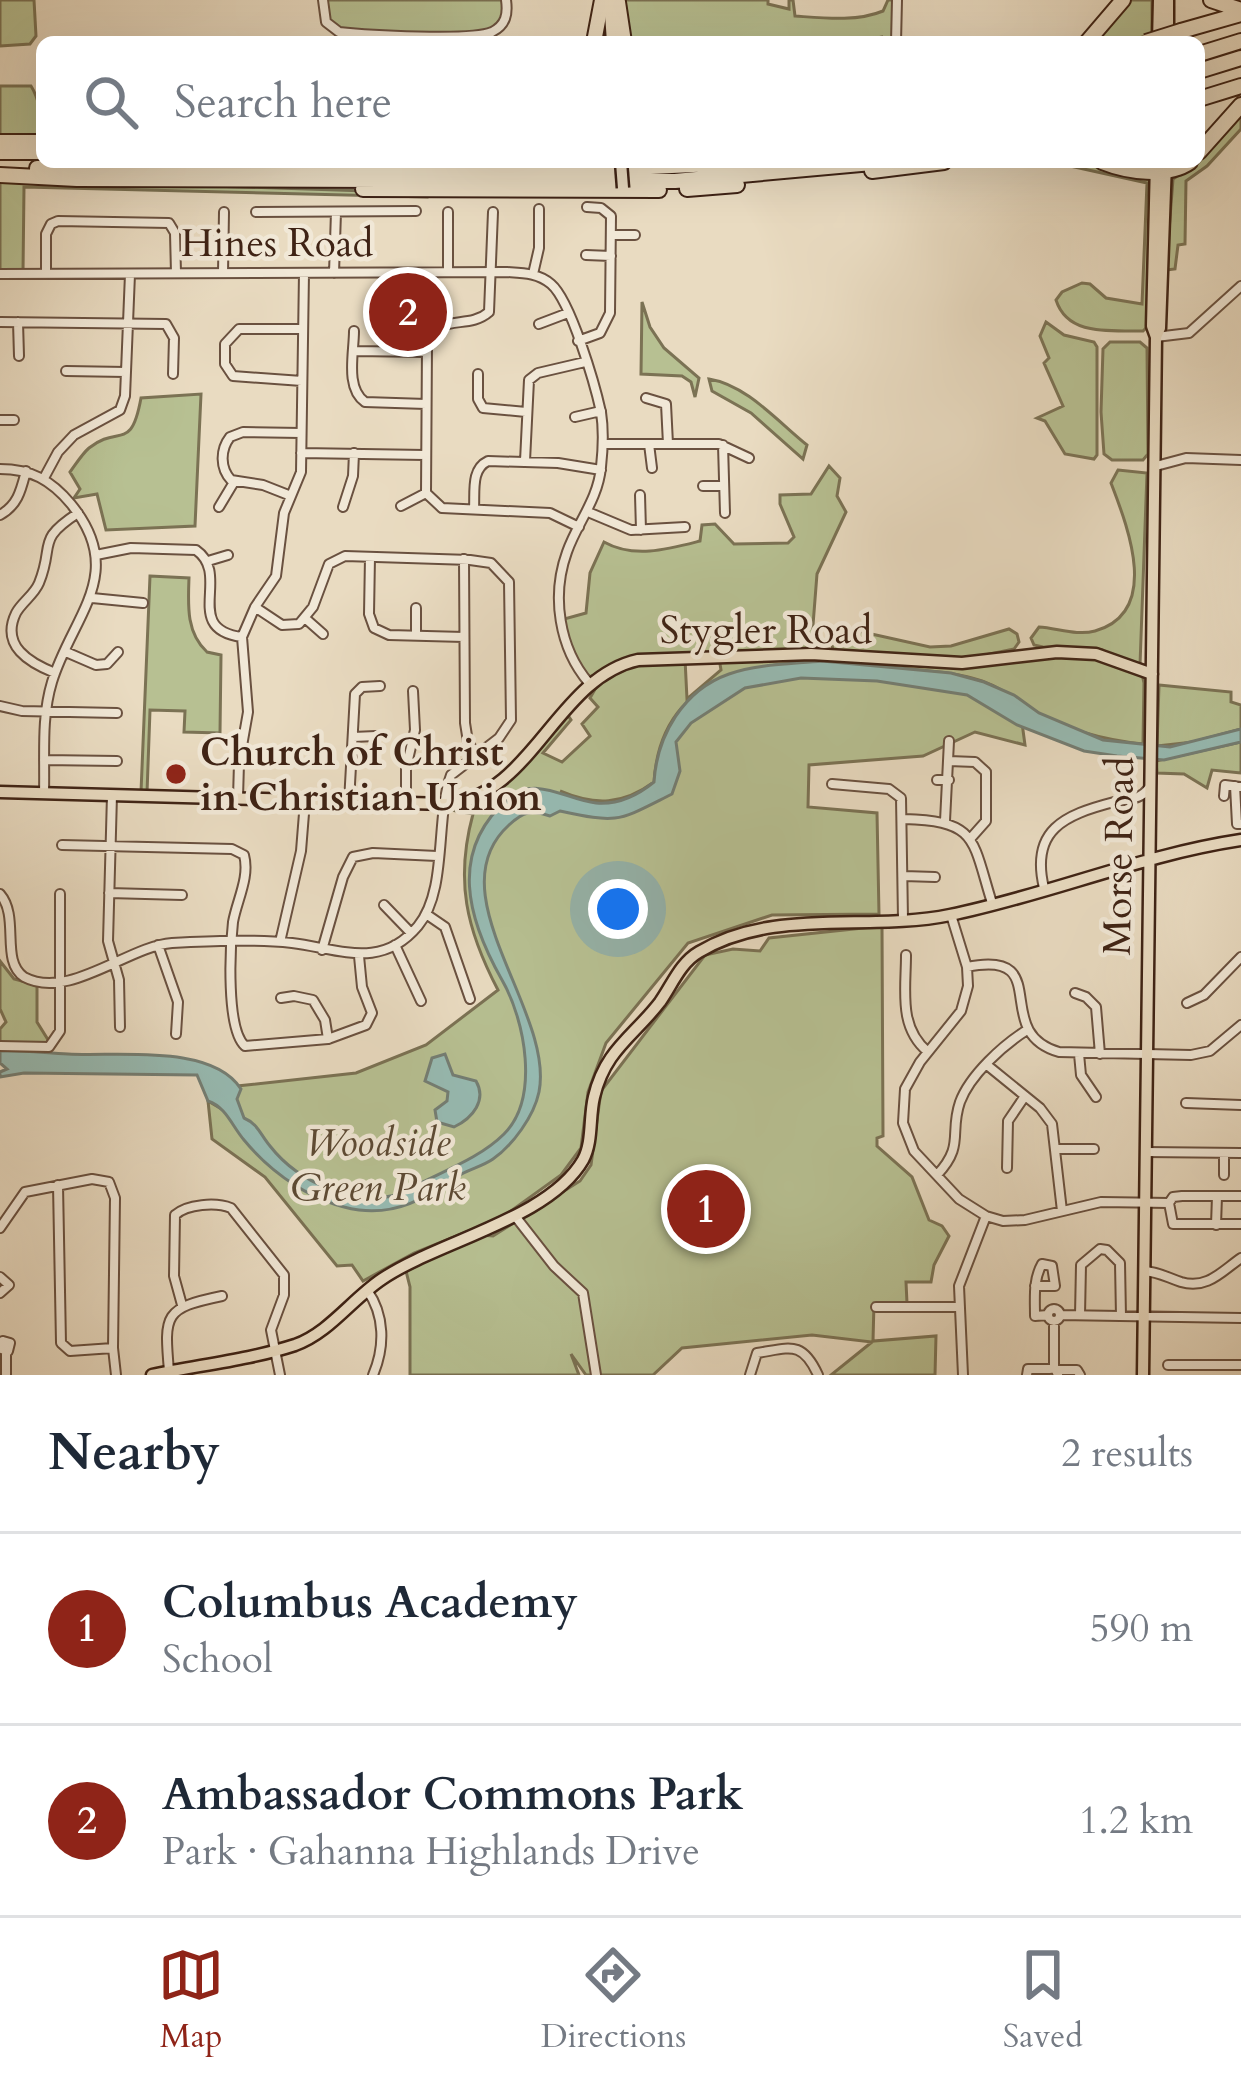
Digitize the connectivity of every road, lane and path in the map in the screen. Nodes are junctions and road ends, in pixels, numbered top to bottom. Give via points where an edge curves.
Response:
1 (323, 0) edge
2 (506, 0) edge
3 (612, 0) edge
4 (897, 0) edge
5 (1123, 0) edge
6 (1159, 0) edge
7 (1168, 0) edge
8 (1210, 0) edge
9 (1237, 13) edge
10 (597, 36) edge
11 (617, 36) edge
12 (896, 36) edge
13 (1092, 36) edge
14 (1158, 36) edge
15 (1165, 36) edge
16 (1168, 36) edge
17 (1241, 41) edge
18 (1205, 53) edge
19 (1241, 58) edge
20 (1205, 68) edge
21 (1241, 86) edge
22 (1205, 97) edge
23 (1241, 105) edge
24 (0, 142) edge
25 (36, 142) edge
26 (1205, 145) edge
27 (0, 152) edge
28 (36, 152) edge
29 (621, 168) edge
30 (642, 168) edge
31 (818, 168) edge
32 (890, 168) edge
33 (1161, 168) edge
34 (0, 171) edge
35 (238, 180) junction
36 (623, 190) junction
37 (587, 207) dead end
38 (539, 208) dead end
39 (416, 211) dead end
40 (224, 212) dead end
41 (256, 212) dead end
42 (336, 212) junction
43 (448, 212) dead end
44 (493, 212) dead end
45 (612, 235) junction
46 (635, 235) dead end
47 (586, 255) dead end
48 (611, 256) junction
49 (448, 272) junction
50 (493, 272) junction
51 (176, 273) junction
52 (223, 273) junction
53 (304, 273) junction
54 (334, 273) junction
55 (0, 274) edge
56 (46, 274) junction
57 (130, 274) junction
58 (533, 274) junction
59 (1241, 286) edge
60 (568, 313) junction
61 (0, 322) edge
62 (19, 322) junction
63 (130, 322) junction
64 (539, 324) dead end
65 (303, 329) junction
66 (354, 331) dead end
67 (1156, 337) junction
68 (578, 341) junction
69 (354, 351) junction
70 (427, 352) junction
71 (19, 356) dead end
72 (585, 362) junction
73 (66, 371) dead end
74 (126, 372) junction
75 (173, 374) dead end
76 (478, 374) dead end
77 (302, 381) junction
78 (646, 398) dead end
79 (426, 404) junction
80 (601, 411) junction
81 (526, 412) junction
82 (575, 417) dead end
83 (0, 420) edge
84 (14, 420) dead end
85 (301, 433) junction
86 (604, 444) junction
87 (649, 444) junction
88 (668, 444) junction
89 (723, 445) junction
90 (301, 453) junction
91 (353, 454) junction
92 (425, 454) junction
93 (748, 458) dead end
94 (1241, 460) edge
95 (525, 461) junction
96 (1156, 466) junction
97 (0, 469) edge
98 (652, 469) dead end
99 (601, 470) junction
100 (26, 471) junction
101 (44, 478) junction
102 (234, 482) junction
103 (703, 486) dead end
104 (722, 486) junction
105 (426, 494) junction
106 (291, 496) junction
107 (640, 496) dead end
108 (401, 506) dead end
109 (220, 507) dead end
110 (344, 507) dead end
111 (474, 508) junction
112 (588, 512) junction
113 (78, 513) junction
114 (725, 513) dead end
115 (0, 515) edge
116 (686, 526) dead end
117 (579, 527) junction
118 (640, 530) junction
119 (96, 555) junction
120 (228, 555) dead end
121 (370, 557) junction
122 (464, 560) junction
123 (208, 561) junction
124 (92, 598) junction
125 (143, 603) dead end
126 (255, 607) junction
127 (416, 608) dead end
128 (306, 619) junction
129 (322, 634) dead end
130 (416, 635) junction
131 (242, 637) junction
132 (464, 637) junction
133 (66, 652) junction
134 (118, 652) dead end
135 (55, 674) junction
136 (1152, 674) junction
137 (589, 683) junction
138 (380, 686) dead end
139 (413, 691) dead end
140 (0, 706) edge
141 (46, 712) junction
142 (117, 713) dead end
143 (376, 736) dead end
144 (353, 737) junction
145 (949, 741) dead end
146 (476, 754) junction
147 (44, 760) junction
148 (117, 761) dead end
149 (949, 761) junction
150 (937, 780) dead end
151 (949, 781) junction
152 (832, 784) dead end
153 (1150, 787) junction
154 (1238, 787) edge
155 (0, 792) edge
156 (44, 793) junction
157 (112, 795) junction
158 (1224, 796) dead end
159 (238, 798) junction
160 (1134, 800) junction
161 (305, 801) junction
162 (349, 802) junction
163 (406, 802) junction
164 (446, 804) junction
165 (1149, 810) junction
166 (904, 819) junction
167 (945, 821) junction
168 (1241, 824) edge
169 (970, 839) junction
170 (1241, 839) edge
171 (62, 844) dead end
172 (110, 846) junction
173 (437, 856) junction
174 (1149, 860) junction
175 (904, 876) junction
176 (935, 877) dead end
177 (1044, 888) junction
178 (109, 893) junction
179 (0, 894) edge
180 (60, 894) dead end
181 (182, 895) dead end
182 (992, 903) junction
183 (384, 905) dead end
184 (427, 914) junction
185 (951, 915) junction
186 (903, 919) junction
187 (411, 933) junction
188 (280, 942) junction
189 (232, 943) junction
190 (158, 945) junction
191 (395, 945) junction
192 (322, 950) junction
193 (906, 955) dead end
194 (359, 956) junction
195 (4, 957) edge
196 (1241, 957) edge
197 (114, 964) junction
198 (967, 967) junction
199 (59, 980) junction
200 (1075, 993) dead end
201 (281, 998) dead end
202 (470, 999) dead end
203 (421, 1000) dead end
204 (1187, 1003) dead end
205 (1241, 1025) edge
206 (120, 1027) dead end
207 (1027, 1030) junction
208 (176, 1034) dead end
209 (328, 1039) junction
210 (0, 1046) edge
211 (928, 1052) junction
212 (1079, 1054) junction
213 (1100, 1054) junction
214 (1146, 1054) junction
215 (988, 1065) junction
216 (1025, 1096) junction
217 (1096, 1097) dead end
218 (1186, 1103) dead end
219 (1241, 1105) edge
220 (1056, 1149) junction
221 (1094, 1149) dead end
222 (1145, 1152) junction
223 (1224, 1153) junction
224 (1241, 1153) edge
225 (1006, 1168) dead end
226 (937, 1175) junction
227 (1224, 1175) dead end
228 (58, 1185) junction
229 (1217, 1196) junction
230 (1241, 1196) edge
231 (1144, 1202) junction
232 (1169, 1203) junction
233 (1062, 1211) junction
234 (515, 1216) junction
235 (986, 1216) junction
236 (1241, 1224) edge
237 (1216, 1225) junction
238 (0, 1228) edge
239 (1241, 1258) edge
240 (1144, 1271) junction
241 (0, 1277) edge
242 (1035, 1286) dead end
243 (367, 1290) junction
244 (0, 1293) edge
245 (222, 1296) dead end
246 (182, 1305) junction
247 (876, 1306) dead end
248 (958, 1307) junction
249 (1080, 1316) junction
250 (1121, 1316) junction
251 (1143, 1316) junction
252 (1054, 1317) junction
253 (1241, 1318) edge
254 (113, 1348) junction
255 (275, 1350) junction
256 (6, 1352) dead end
257 (1168, 1365) dead end
258 (1241, 1365) edge
259 (218, 1368) edge
260 (1054, 1371) edge
261 (169, 1372) junction
262 (6, 1375) edge
263 (116, 1375) edge
264 (152, 1375) edge
265 (280, 1375) edge
266 (373, 1375) edge
267 (596, 1375) edge
268 (750, 1375) edge
269 (818, 1375) edge
270 (963, 1375) edge
271 (1027, 1375) edge
272 (1080, 1375) edge
273 (1143, 1375) edge

1 - 2 street via 326,22 340,32 435,35 488,34 505,20
3 - 10 highway
3 - 11 highway
4 - 12 street
5 - 13 highway
6 - 14 main road
7 - 16 main road
8 - 9 highway
9 - 15 highway, bridge
17 - 18 highway
19 - 20 highway
21 - 22 highway
23 - 26 highway
24 - 25 highway
27 - 28 highway
29 - 36 main road, bridge
30 - 34 highway
31 - 35 highway via 675,181
32 - 36 highway
33 - 67 main road, Morse Road
34 - 35 highway
35 - 36 highway via 391,190
37 - 45 street via 608,212
38 - 58 street
39 - 42 street
40 - 52 street
41 - 42 street
42 - 54 street
43 - 49 street
44 - 50 street
45 - 46 street
45 - 48 street
47 - 48 street
48 - 68 street via 608,325
49 - 50 street, Hines Road
49 - 54 street, Hines Road
50 - 58 street, Hines Road
50 - 70 street via 489,312 440,325
51 - 52 street, Hines Road
51 - 56 street via 169,223 51,224
51 - 57 street, Hines Road
52 - 53 street, Hines Road
53 - 54 street, Hines Road
53 - 65 street
55 - 56 street, Hines Road
56 - 57 street, Hines Road
57 - 63 street
58 - 60 street, Hines Road via 552,284
59 - 67 street via 1189,333
60 - 64 street
60 - 68 street
61 - 62 street
62 - 63 street
62 - 71 street
63 - 74 street
63 - 75 street via 172,329
65 - 77 street
65 - 77 street via 239,329 225,354 228,370 243,380
66 - 69 street
67 - 96 main road, Morse Road
68 - 72 street
69 - 70 street
69 - 79 street via 358,398
70 - 79 street
72 - 80 street
72 - 81 street via 531,377
73 - 74 street
74 - 101 street via 120,410 74,434
76 - 81 street via 483,408
77 - 85 street
78 - 88 street via 666,404
79 - 92 street
80 - 82 street
80 - 86 street
81 - 95 street
83 - 84 street
85 - 90 street
85 - 102 street via 236,434 223,458
86 - 87 street
86 - 99 street
87 - 88 street
87 - 98 street
88 - 89 street
89 - 93 street
89 - 104 street
90 - 91 street
90 - 106 street
91 - 92 street
91 - 110 street
92 - 105 street
94 - 96 street
95 - 99 street
95 - 111 street via 480,465
96 - 136 main road, Morse Road
97 - 100 street
99 - 112 street
100 - 101 street
100 - 115 street via 19,497
101 - 113 street
102 - 106 street
102 - 109 street
103 - 104 street
104 - 114 street
105 - 108 street
105 - 111 street via 450,508
106 - 126 street via 276,576
107 - 118 street
111 - 117 street via 550,512
112 - 117 street
112 - 118 street
113 - 119 street
113 - 135 street via 52,532 39,583 11,625 22,657
116 - 118 street
117 - 137 street via 561,574 561,620 565,648
119 - 123 street via 185,548
119 - 124 street
120 - 123 street
121 - 122 street
121 - 128 street via 328,564
121 - 130 street via 374,628
122 - 132 street
122 - 146 street via 499,568 511,590 512,713 504,733
123 - 131 street via 212,622
124 - 125 street
124 - 133 street
126 - 128 street via 281,625
126 - 131 street
127 - 130 street
128 - 129 street
130 - 132 street
131 - 159 street via 249,685
132 - 146 street via 465,723
133 - 134 street via 96,665
133 - 135 street
135 - 141 street
136 - 137 main road, Stygler Road via 1084,652 962,663 797,654 638,660
136 - 153 main road, Morse Road
137 - 164 main road, Stygler Road via 494,787
138 - 144 street via 355,694
139 - 163 street
140 - 141 street
141 - 142 street
141 - 147 street
143 - 144 street
144 - 162 street
145 - 149 street
146 - 164 street via 451,776
147 - 148 street
147 - 156 street
149 - 151 street
149 - 169 street via 981,763 986,772 986,820
150 - 151 street
151 - 167 street
152 - 166 street via 902,794
153 - 160 street
153 - 165 main road, Morse Road
154 - 158 street via 1225,784
154 - 168 street
155 - 156 main road, Stygler Road
156 - 157 main road, Stygler Road
157 - 159 main road, Stygler Road
157 - 172 street
159 - 161 main road, Stygler Road
160 - 165 street
160 - 177 street via 1051,831 1040,852
161 - 162 main road, Stygler Road
161 - 188 street
162 - 163 main road, Stygler Road
163 - 164 main road, Stygler Road
164 - 173 street
165 - 174 main road, Morse Road
166 - 167 street
166 - 175 street
167 - 169 street
169 - 182 street
170 - 174 main road
171 - 172 street
172 - 178 street
172 - 189 street via 244,855
173 - 184 street
173 - 192 street via 353,857
174 - 177 main road
174 - 214 main road, Morse Road
175 - 176 street
175 - 186 street
177 - 182 main road
178 - 181 street
178 - 197 street
179 - 195 street via 10,912
180 - 199 street
182 - 185 main road
183 - 187 street
184 - 187 street
184 - 202 street via 445,927
185 - 186 main road
185 - 198 street
186 - 234 main road via 785,926 697,953 608,1061 585,1158
187 - 191 street
188 - 189 street
188 - 192 street
189 - 190 street
189 - 209 street via 241,1044
190 - 197 street
190 - 208 street via 178,1002
191 - 194 street
191 - 203 street
192 - 194 street
193 - 211 street via 908,1027
194 - 209 street via 372,1017
195 - 199 street via 24,977
196 - 204 street
197 - 199 street
197 - 206 street
198 - 207 street via 999,962 1012,970
198 - 211 street via 965,1001
199 - 210 street via 60,1031 49,1047
200 - 213 street via 1096,1007
201 - 209 street via 313,1000
205 - 214 street via 1210,1051
207 - 212 street via 1049,1049
207 - 215 street
211 - 226 street via 905,1089 902,1120 914,1151
212 - 213 street
212 - 217 street
213 - 214 street
214 - 222 main road, Morse Road
215 - 216 street
215 - 226 street via 962,1097 956,1150
216 - 220 street via 1052,1124
216 - 225 street via 1008,1121
218 - 219 street
220 - 221 street
220 - 233 street
222 - 223 street
222 - 231 main road, Morse Road
223 - 224 street
223 - 227 street
226 - 235 street
228 - 238 street via 25,1192
228 - 254 street via 61,1343 70,1351
228 - 254 street via 102,1179 115,1198
229 - 230 street
229 - 232 street
229 - 237 street
231 - 232 street
231 - 233 street
231 - 240 main road, Morse Road
232 - 237 street via 1173,1224
233 - 235 street via 1025,1220
234 - 243 main road
234 - 267 street via 583,1293
235 - 248 street via 960,1280
236 - 237 street
239 - 240 street via 1202,1283
240 - 251 main road, Morse Road
241 - 244 street via 9,1285
242 - 252 street via 1035,1316
243 - 255 main road via 323,1329
243 - 266 street via 380,1312
245 - 246 street
246 - 255 street via 174,1276 177,1213 220,1204 238,1212 284,1275
246 - 261 street via 166,1324
247 - 248 street
248 - 270 street
249 - 250 street
249 - 250 street via 1081,1264 1100,1249 1120,1263
249 - 252 street
250 - 251 street
251 - 253 street
251 - 273 main road, Morse Road
252 - 260 street
254 - 263 street
255 - 259 main road
255 - 265 street
256 - 262 street
257 - 258 street
259 - 261 main road
260 - 271 street
260 - 272 street
261 - 264 main road
268 - 269 street via 758,1353 788,1346 805,1353

